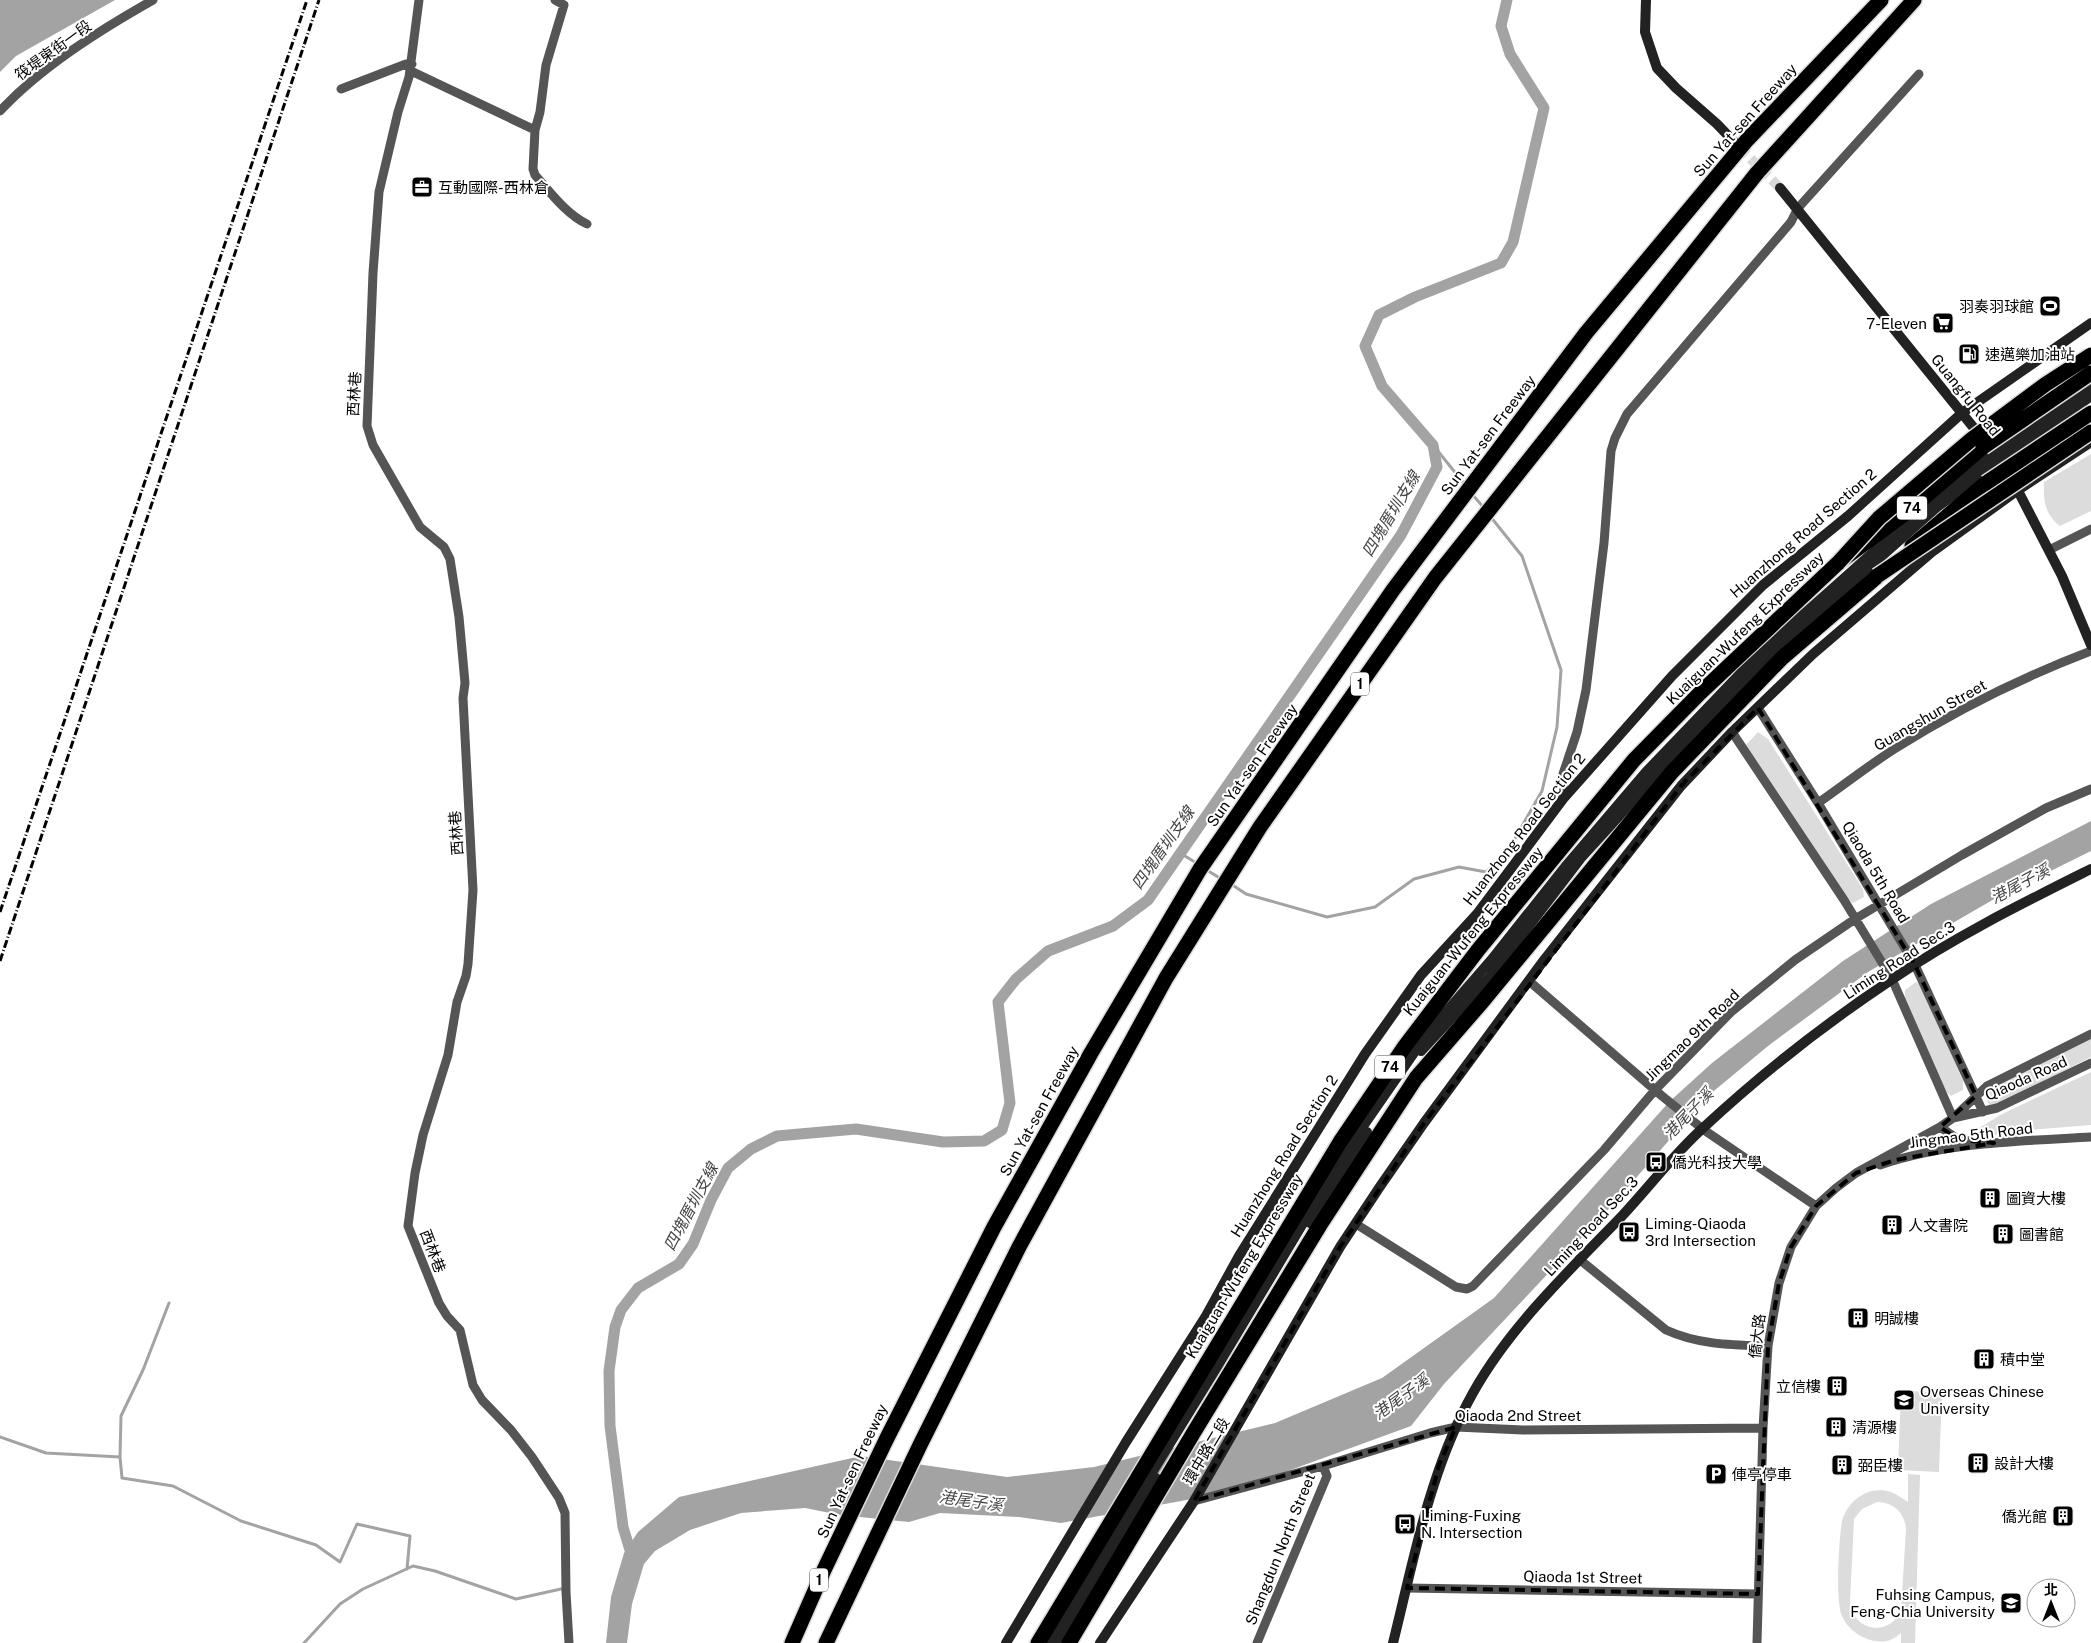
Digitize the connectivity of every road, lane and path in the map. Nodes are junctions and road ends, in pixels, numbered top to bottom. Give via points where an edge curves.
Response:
1 (152, 0) edge
2 (419, 0) edge
3 (555, 0) edge
4 (1646, 0) edge
5 (1881, 0) edge
6 (1914, 0) edge
7 (411, 68) junction
8 (1919, 74) dead end
9 (341, 89) dead end
10 (0, 111) edge
11 (535, 130) junction
12 (1740, 148) tunnel mouth
13 (1780, 188) tunnel mouth
14 (1798, 208) junction
15 (588, 224) dead end
16 (2091, 323) edge
17 (2091, 355) edge
18 (2091, 373) edge
19 (2091, 387) edge
20 (2091, 396) edge
21 (1962, 413) junction
22 (2091, 413) edge
23 (2091, 432) edge
24 (2091, 442) edge
25 (1997, 458) junction
26 (2018, 490) junction
27 (2091, 529) edge
28 (2049, 550) junction
29 (1838, 563) junction
30 (1878, 576) junction
31 (2091, 645) edge
32 (2091, 651) edge
33 (1758, 708) junction
34 (1732, 732) junction
35 (2091, 789) edge
36 (1563, 799) junction
37 (1818, 803) junction
38 (2091, 869) edge
39 (1880, 905) junction
40 (1855, 919) junction
41 (1915, 965) junction
42 (1892, 979) junction
43 (1529, 981) junction
44 (2091, 1034) edge
45 (2091, 1063) edge
46 (1658, 1093) junction
47 (1976, 1096) junction
48 (1983, 1112) junction
49 (1953, 1118) junction
50 (1940, 1127) junction
51 (1702, 1128) junction
52 (2091, 1137) edge
53 (1994, 1143) junction
54 (1856, 1173) junction
55 (1816, 1206) junction
56 (1356, 1224) junction
57 (1579, 1259) junction
58 (1768, 1346) junction
59 (1456, 1427) junction
60 (1763, 1428) junction
61 (1323, 1466) junction
62 (1194, 1501) junction
63 (1407, 1588) junction
64 (1758, 1594) junction
65 (569, 1643) edge
66 (792, 1643) edge
67 (826, 1643) edge
68 (1006, 1643) edge
69 (1038, 1643) edge
70 (1047, 1643) edge
71 (1057, 1643) edge
72 (1070, 1643) edge
73 (1100, 1643) edge
74 (1257, 1643) edge
75 (1393, 1643) edge
76 (1757, 1643) edge

1 - 10 street, 筏堤東街一段 via 43,72
2 - 7 street, 西林巷
3 - 11 street via 564,5 546,65
4 - 12 street via 1645,32 1657,68
5 - 66 highway, Sun Yat-sen Freeway / 1 via 1747,140 1593,326 1393,590 1200,869 1091,1053 994,1227 886,1440
6 - 67 highway, 1 via 1757,173 1435,578 1260,827 1166,978 1019,1246
7 - 9 street via 406,64
7 - 11 street
7 - 65 street, 西林巷 via 379,192 367,426 373,444 420,527 444,547 450,559 465,683 463,698 473,890 466,976 457,1002 448,1055 423,1135 408,1226 439,1303 460,1330 473,1385 482,1400 532,1457 565,1513
8 - 14 street
11 - 15 street via 532,161 535,175 579,220
13 - 14 street, Guangfu Road
14 - 21 street, Guangfu Road
14 - 36 street via 1791,222 1639,398 1616,438 1611,451 1604,543 1586,690 1563,774
16 - 21 street, Huanzhong Road Section 2
17 - 29 highway, bridge via 1972,439 1879,518
18 - 29 highway, Kuaiguan-Wufeng Expressway / 74, bridge via 1982,447 1906,513
19 - 25 street
20 - 25 street
21 - 25 street, Guangfu Road
21 - 36 street, Huanzhong Road Section 2 via 1848,516 1763,585 1672,676
22 - 30 highway, 74, bridge via 1986,483
23 - 30 highway, bridge
24 - 26 street
25 - 26 street, Guangfu Road
25 - 70 street via 1906,523 1740,674 1646,772 1426,1034 1348,1148
25 - 71 street via 1794,634 1710,716 1581,858 1489,978 1421,1051 1368,1129
26 - 28 street, Guangfu Road
26 - 33 street via 1932,552 1813,654
27 - 28 street
28 - 31 street, Guangfu Road
29 - 69 highway, Kuaiguan-Wufeng Expressway / 74 via 1707,686 1634,760 1478,950 1405,1046 1340,1142
30 - 72 highway, 74 via 1782,658 1672,772 1416,1078 1315,1234
32 - 37 street, Guangshun Street via 1963,708 1895,749
33 - 34 street
33 - 37 street, Qiaoda 5th Road
34 - 40 street
34 - 43 street via 1681,786
35 - 39 street, Jingmao 9th Road via 2046,808
36 - 68 street, Huanzhong Road Section 2 via 1477,914 1421,975 1365,1054
37 - 39 street, Qiaoda 5th Road
38 - 41 street, Liming Road Sec.3 via 1991,920
39 - 40 street, Jingmao 9th Road
39 - 41 street, Qiaoda 5th Road
40 - 42 street
40 - 46 street, Jingmao 9th Road via 1795,960 1731,1012
41 - 42 street, Liming Road Sec.3
41 - 47 street, Qiaoda 5th Road
42 - 49 street
42 - 51 street, Liming Road Sec.3 via 1789,1056
43 - 46 street
43 - 56 street via 1424,1123
44 - 47 street, Qiaoda Road via 1989,1085
45 - 48 street, Qiaoda Road via 1998,1108
46 - 51 street
46 - 56 street, Jingmao 9th Road via 1477,1282 1467,1288 1456,1287
47 - 48 street, Qiaoda 5th Road
47 - 49 street, Qiaoda Road
48 - 49 street, Qiaoda Road
49 - 50 street, 僑大路
50 - 53 street via 1959,1140
50 - 54 street, 僑大路
51 - 55 street
51 - 57 street, Liming Road Sec.3
52 - 53 street, Jingmao 5th Road
53 - 54 street, Jingmao 5th Road via 1903,1158
54 - 55 street, 僑大路
55 - 58 street, 僑大路 via 1791,1247 1779,1283
56 - 62 street, 環中路二段
57 - 58 street via 1666,1330 1679,1336 1715,1344
57 - 59 street, Liming Road Sec.3 via 1498,1355
58 - 60 street, 僑大路
59 - 60 street, Qiaoda 2nd Street via 1523,1430
59 - 61 street, Qiaoda 2nd Street
59 - 63 street, Liming Road Sec.3 via 1439,1465
60 - 64 street, 僑大路
61 - 62 street, Qiaoda 2nd Street
61 - 74 street, Shangdun North Street via 1326,1476
62 - 73 street
63 - 64 street, Qiaoda 1st Street
63 - 75 street, Liming Road Sec.3
64 - 76 street, 僑大路

